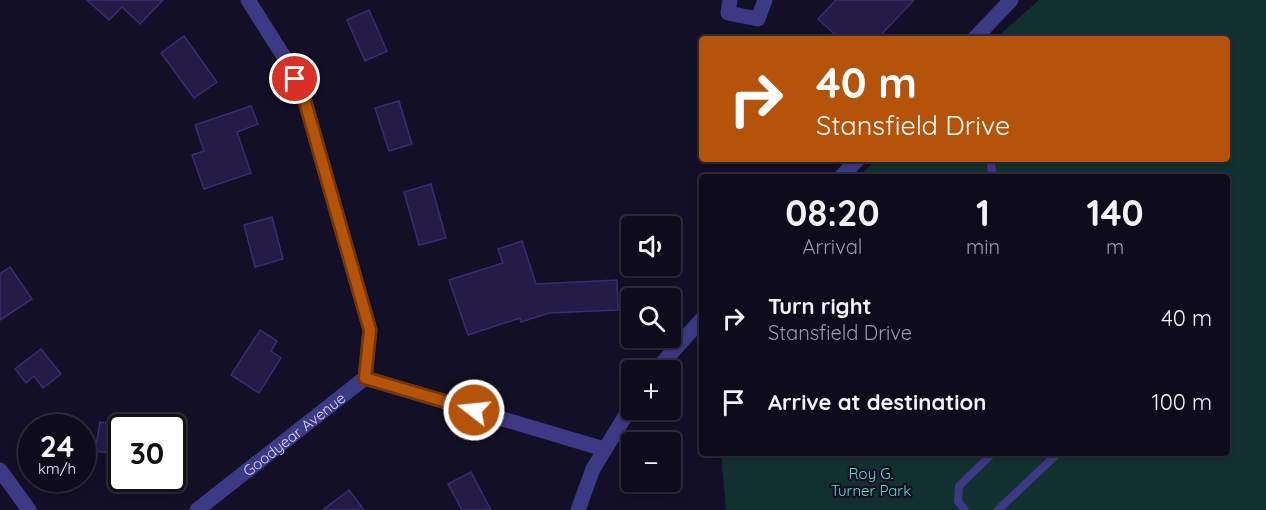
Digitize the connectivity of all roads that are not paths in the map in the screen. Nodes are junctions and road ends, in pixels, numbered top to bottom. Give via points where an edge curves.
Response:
1 (248, 0) edge
2 (730, 0) edge
3 (765, 0) edge
4 (1011, 0) edge
5 (977, 36) edge
6 (855, 162) edge
7 (844, 174) edge
8 (699, 322) edge
9 (665, 360) edge
10 (365, 378) junction
11 (622, 420) edge
12 (604, 449) junction
13 (990, 456) edge
14 (1055, 456) edge
15 (0, 470) edge
16 (29, 510) edge
17 (197, 510) edge
18 (578, 510) edge
19 (965, 510) edge
20 (999, 510) edge

1 - 10 street via 286,60 304,98 370,330
2 - 3 street via 728,13 758,19
4 - 5 street
6 - 7 street
8 - 9 street
10 - 12 street
10 - 17 street, Goodyear Avenue
11 - 12 street
12 - 18 street
13 - 19 lane via 959,486 958,501
14 - 20 lane
15 - 16 street

